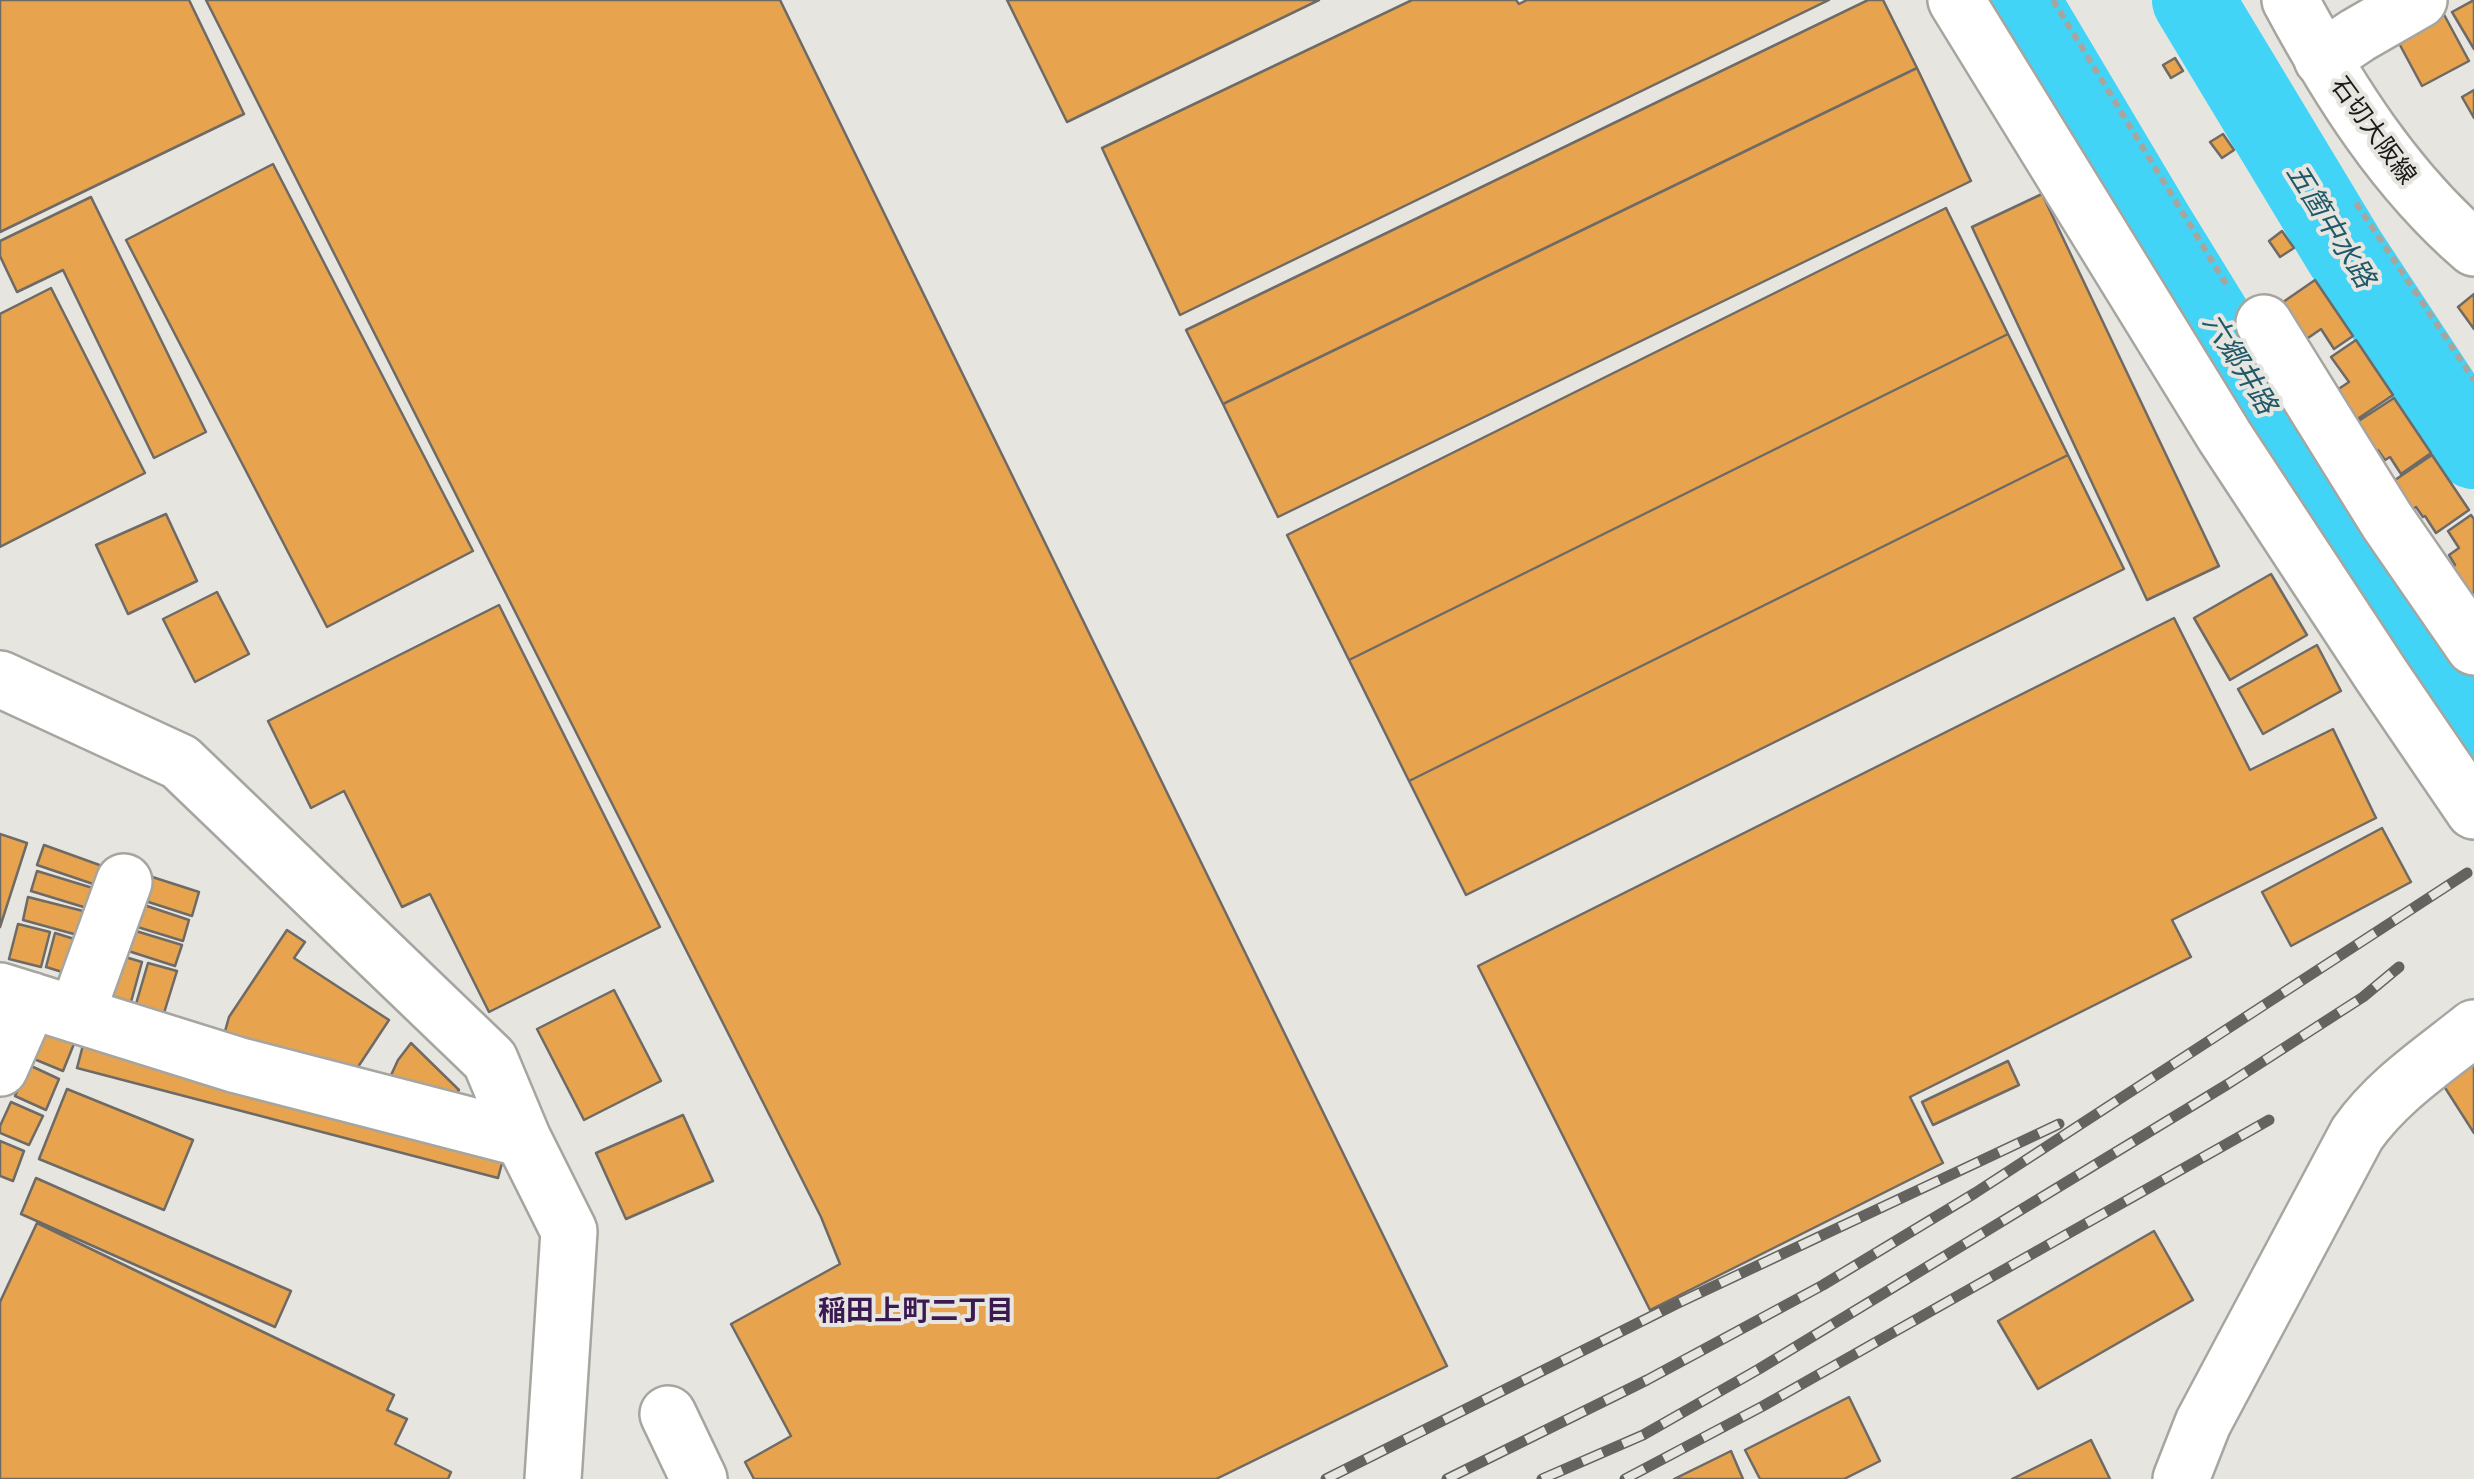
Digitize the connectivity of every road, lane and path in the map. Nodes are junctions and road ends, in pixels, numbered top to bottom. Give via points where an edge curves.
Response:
1 (1956, 0) edge
2 (2052, 0) edge
3 (2290, 0) edge
4 (2419, 0) edge
5 (2340, 32) edge
6 (2474, 248) edge
7 (2264, 323) joint
8 (2474, 648) edge
9 (0, 679) edge
10 (2474, 811) edge
11 (124, 882) dead end
12 (35, 1002) edge
13 (2474, 1028) edge
14 (0, 1068) edge
15 (523, 1139) junction
16 (668, 1414) dead end
17 (554, 1479) edge
18 (699, 1479) edge
19 (2181, 1479) edge

1 - 10 street via 2225,438
2 - 7 path via 2248,321
3 - 5 street, 石切大阪線
4 - 5 street
5 - 6 street, 石切大阪線 via 2369,131
7 - 8 street
9 - 15 street via 180,762 490,1060
11 - 12 street
12 - 14 street
12 - 15 street via 237,1066
13 - 19 street via 2384,1101 2357,1134 2203,1423
15 - 17 street via 569,1231
16 - 18 street

